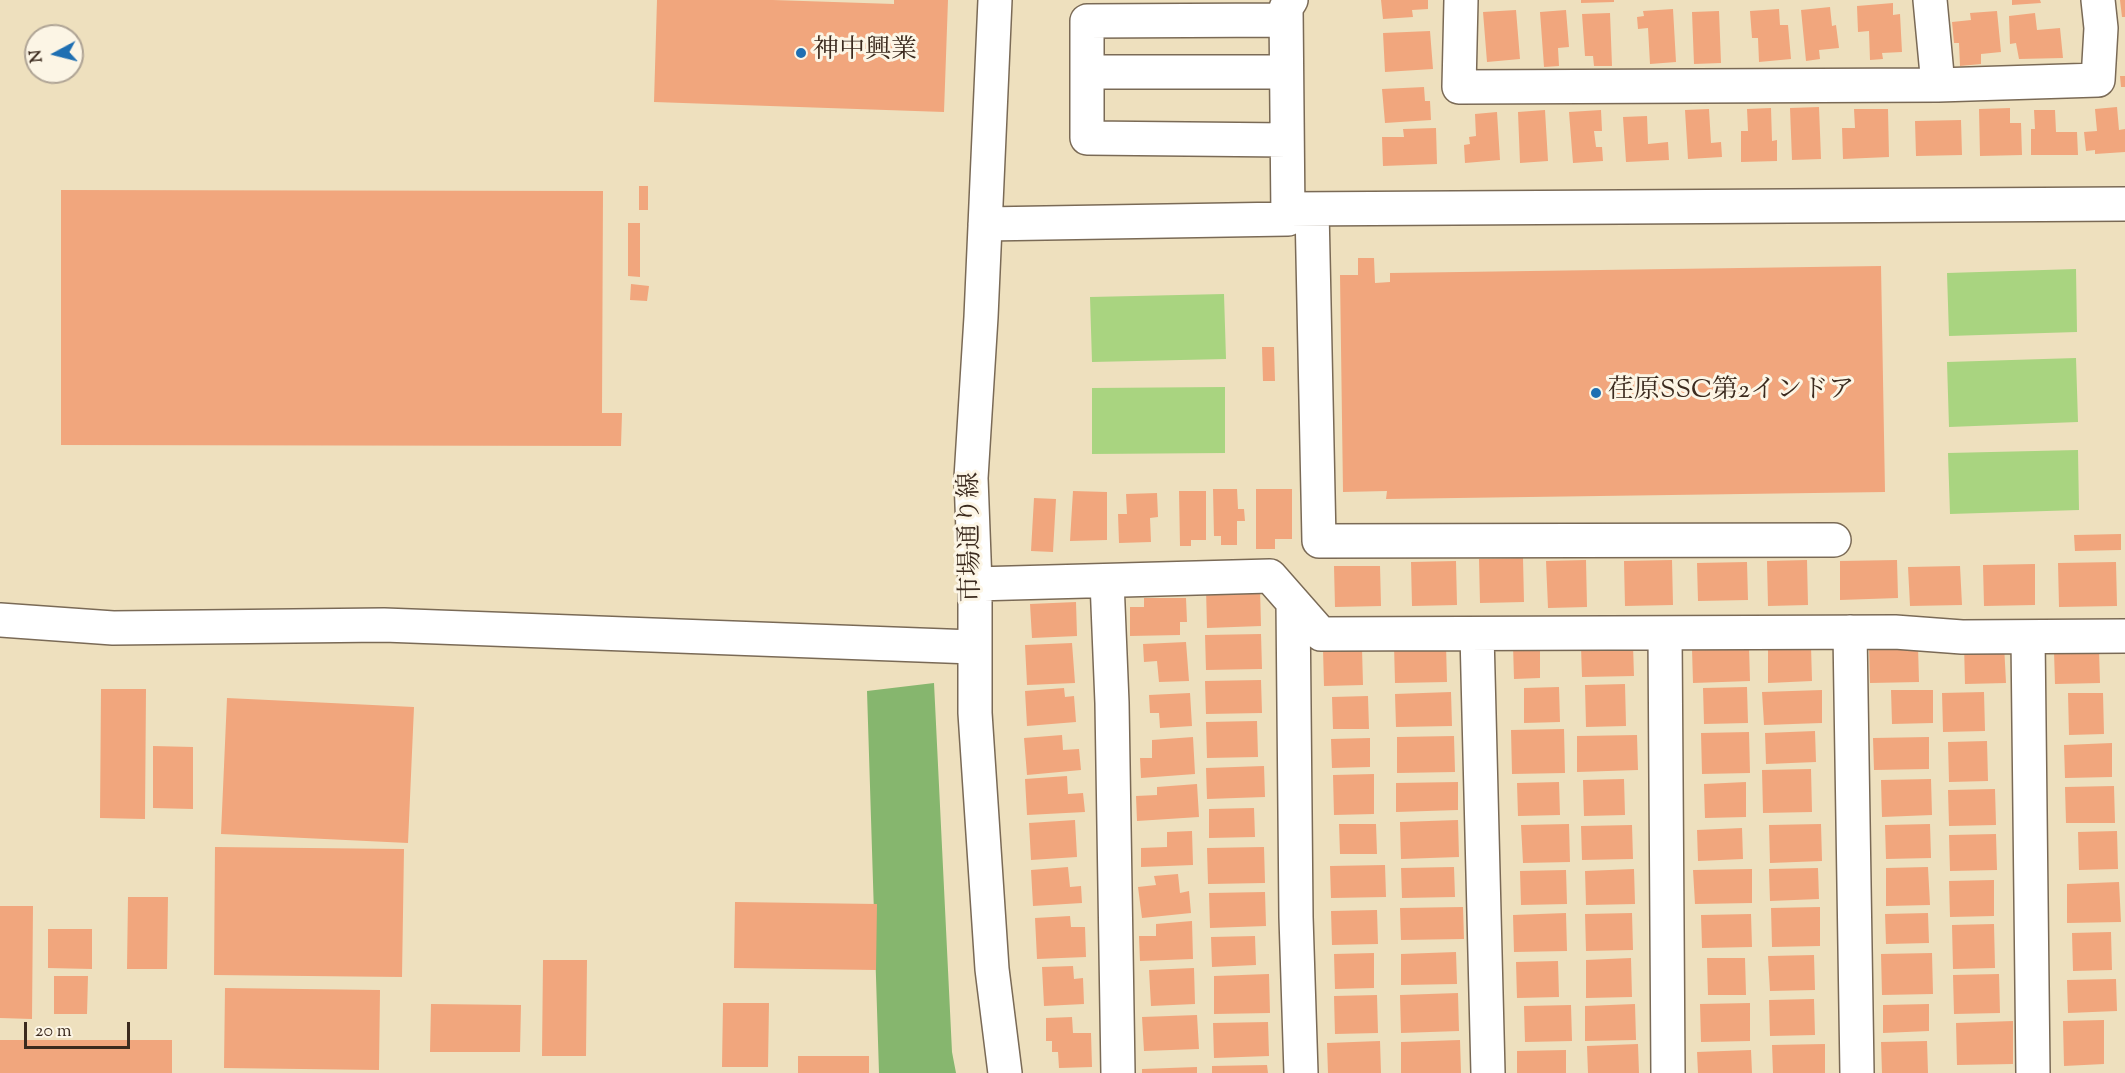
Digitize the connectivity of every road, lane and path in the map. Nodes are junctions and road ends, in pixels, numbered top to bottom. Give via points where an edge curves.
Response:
1 (995, 0) edge
2 (1461, 0) edge
3 (1930, 0) edge
4 (2098, 0) edge
5 (1288, 10) edge
6 (1087, 72) junction
7 (1286, 72) junction
8 (1938, 85) junction
9 (1287, 140) junction
10 (2125, 204) edge
11 (1300, 209) junction
12 (985, 224) junction
13 (1834, 540) dead end
14 (1107, 581) junction
15 (975, 584) junction
16 (1293, 602) junction
17 (0, 620) edge
18 (1850, 632) junction
19 (1665, 633) junction
20 (1477, 634) junction
21 (2125, 636) edge
22 (2028, 637) junction
23 (974, 647) junction
24 (1005, 1073) edge
25 (1118, 1073) edge
26 (1301, 1073) edge
27 (1488, 1073) edge
28 (1668, 1073) edge
29 (1857, 1073) edge
30 (2033, 1073) edge

1 - 12 street, 市場通り線
2 - 8 street via 1459,87
3 - 8 street
4 - 8 street via 2098,80
5 - 6 street via 1087,21
5 - 7 street
6 - 7 street
6 - 9 street via 1087,138
7 - 9 street
9 - 11 street
10 - 11 street
11 - 12 street via 1288,219
11 - 13 street via 1319,542
12 - 15 street, 市場通り線 via 971,477
14 - 15 street
14 - 16 street via 1270,576
14 - 25 street
15 - 23 street, 市場通り線
16 - 20 street via 1322,634
16 - 26 street
17 - 23 street via 113,628 384,625
18 - 19 street
18 - 22 street
18 - 29 street
19 - 20 street
19 - 28 street
20 - 27 street
21 - 22 street
22 - 30 street
23 - 24 street, 市場通り線 via 992,969

